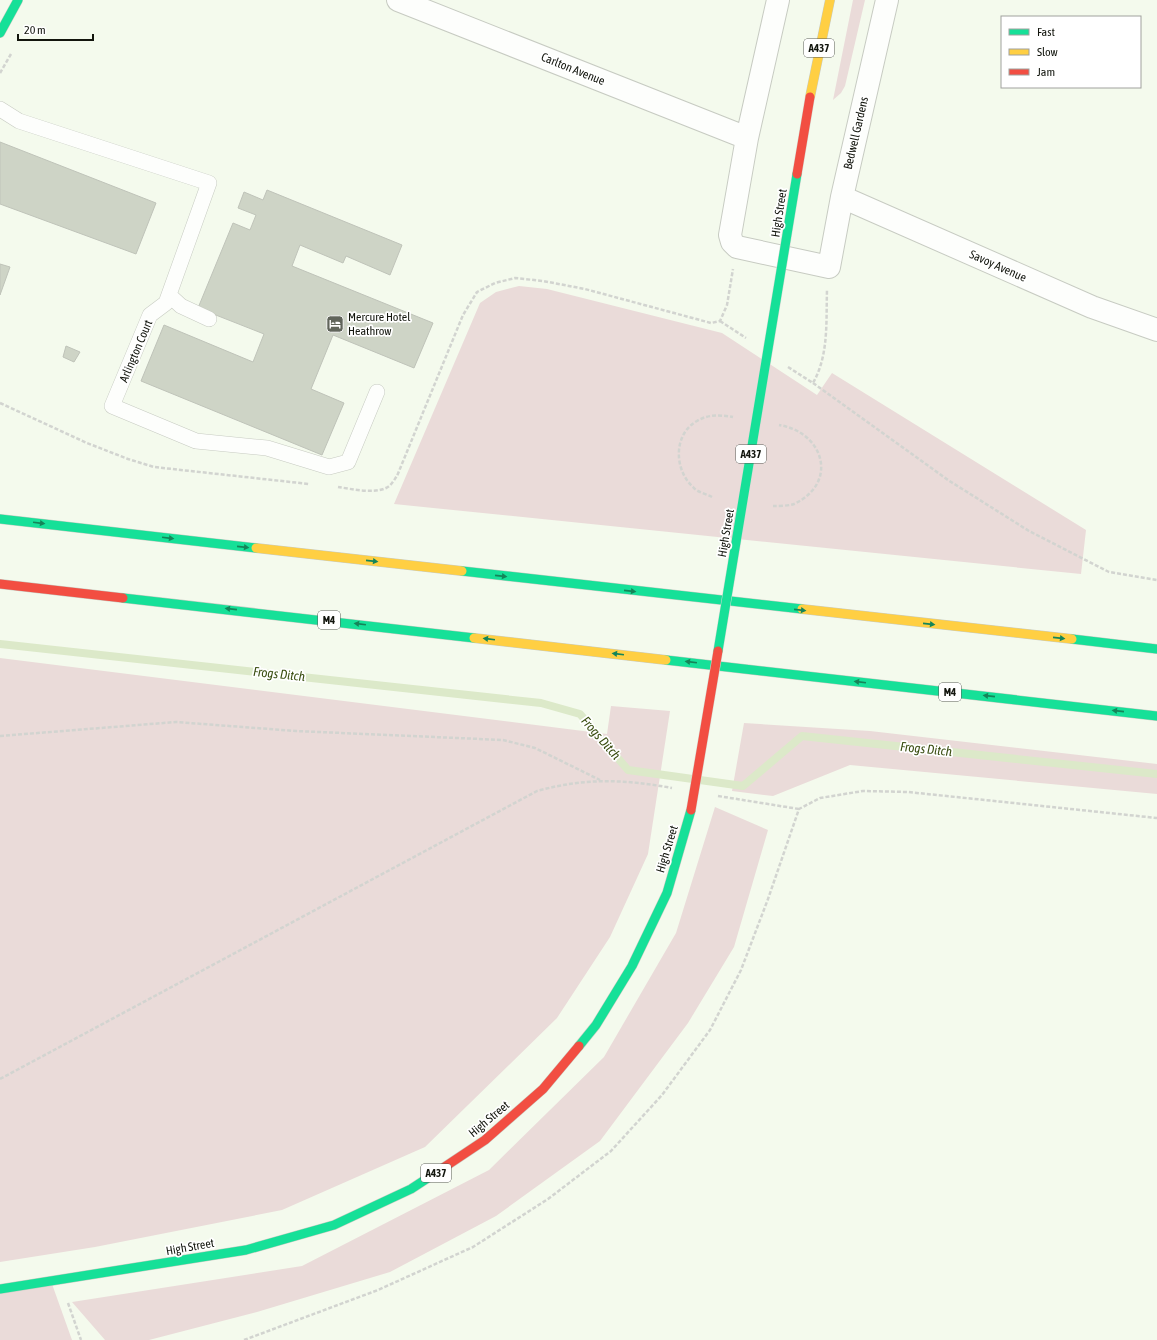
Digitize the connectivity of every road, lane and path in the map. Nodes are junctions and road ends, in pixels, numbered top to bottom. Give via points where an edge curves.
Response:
1 (18, 0) edge
2 (398, 0) edge
3 (778, 0) edge
4 (830, 0) edge
5 (886, 0) edge
6 (0, 33) edge
7 (0, 110) edge
8 (747, 138) junction
9 (842, 197) junction
10 (829, 267) junction
11 (169, 295) junction
12 (209, 319) dead end
13 (720, 321) dead end
14 (1157, 330) edge
15 (746, 338) dead end
16 (786, 365) dead end
17 (813, 383) junction
18 (377, 392) dead end
19 (757, 421) junction
20 (712, 497) dead end
21 (773, 506) dead end
22 (0, 519) edge
23 (1157, 580) edge
24 (0, 584) edge
25 (1157, 649) edge
26 (1157, 716) edge
27 (0, 736) edge
28 (600, 780) junction
29 (676, 789) dead end
30 (718, 796) dead end
31 (799, 809) junction
32 (1157, 818) edge
33 (0, 1079) edge
34 (60, 1280) junction
35 (0, 1289) edge
36 (81, 1340) edge
37 (244, 1340) edge

1 - 6 main road
2 - 8 street, Carlton Avenue
3 - 8 street
4 - 19 main road, High Street / A437, bridge via 810,97
5 - 9 street, Bedwell Gardens
7 - 11 lane, Arlington Court via 19,121 209,183
8 - 10 street via 730,235 732,242 737,247
9 - 10 street, Bedwell Gardens
9 - 14 street, Savoy Avenue via 1092,307
10 - 17 path via 824,354
11 - 12 lane via 181,306
11 - 18 lane, Arlington Court via 166,303 150,315 112,406 196,442 267,448 329,467 348,462
13 - 15 path
16 - 17 path
17 - 23 path via 948,480 1029,531 1109,572
19 - 20 path via 711,416 696,421 685,430 679,446 679,461 684,478 694,488
19 - 21 path via 799,431 819,452 822,469 818,484 808,495 792,505
19 - 34 main road, High Street / A437, bridge via 691,810 667,893 632,966 596,1025 543,1089 485,1140 411,1189 334,1225 246,1250
22 -> 25 main road
26 -> 24 main road, M4
27 - 28 path via 176,722 296,731 503,740 535,748
28 - 29 path
28 - 33 path via 563,784 537,791
30 - 31 path
31 - 32 path via 820,798 863,791 900,792
31 - 37 path via 741,970 710,1030 662,1095 611,1151 548,1199 473,1247 378,1290
34 - 35 main road, High Street / A437
34 - 36 path

